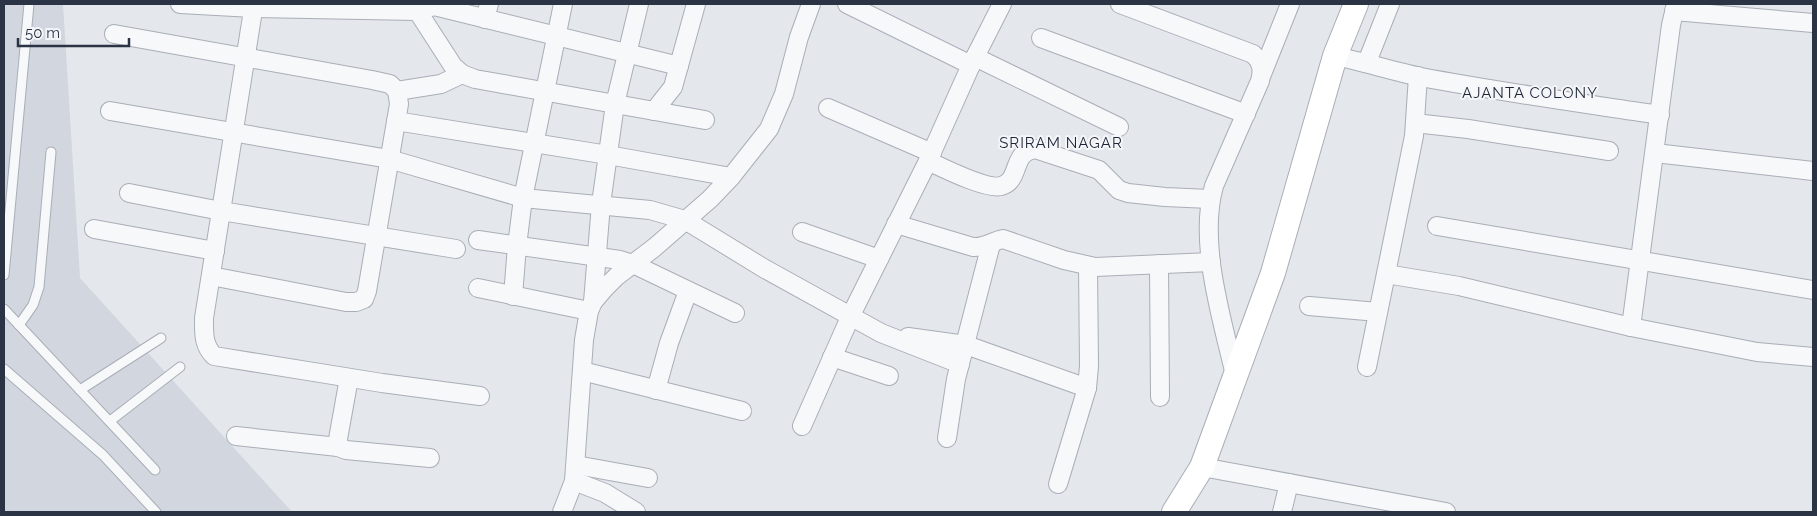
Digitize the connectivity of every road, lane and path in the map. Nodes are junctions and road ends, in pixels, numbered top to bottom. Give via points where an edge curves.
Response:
1 (29, 4) edge
2 (180, 4) edge
3 (563, 4) edge
4 (638, 4) edge
5 (696, 4) edge
6 (811, 4) edge
7 (1002, 4) edge
8 (1120, 4) edge
9 (1290, 4) edge
10 (1356, 4) edge
11 (1390, 4) edge
12 (434, 5) edge
13 (851, 5) edge
14 (254, 6) edge
15 (415, 7) edge
16 (1675, 8) edge
17 (487, 11) edge
18 (1813, 23) edge
19 (114, 34) dead end
20 (556, 36) junction
21 (1041, 38) dead end
22 (626, 53) junction
23 (1335, 56) junction
24 (246, 58) junction
25 (973, 61) junction
26 (1367, 62) junction
27 (679, 66) junction
28 (462, 74) junction
29 (1262, 74) junction
30 (1418, 76) junction
31 (397, 91) junction
32 (544, 92) junction
33 (614, 104) junction
34 (828, 108) dead end
35 (110, 111) dead end
36 (654, 111) junction
37 (1246, 114) junction
38 (1660, 115) junction
39 (705, 120) dead end
40 (396, 121) junction
41 (1414, 123) junction
42 (1119, 127) dead end
43 (234, 133) junction
44 (534, 143) junction
45 (1609, 151) dead end
46 (51, 152) dead end
47 (1655, 153) junction
48 (608, 155) junction
49 (930, 157) junction
50 (389, 159) junction
51 (1813, 171) edge
52 (731, 177) junction
53 (129, 194) dead end
54 (523, 198) junction
55 (1210, 199) junction
56 (601, 204) junction
57 (221, 211) junction
58 (685, 220) junction
59 (896, 224) junction
60 (1437, 226) dead end
61 (94, 229) dead end
62 (802, 232) dead end
63 (377, 236) junction
64 (478, 240) dead end
65 (991, 244) junction
66 (517, 246) junction
67 (456, 249) dead end
68 (215, 251) junction
69 (596, 257) junction
70 (879, 259) junction
71 (1212, 262) junction
72 (1640, 262) junction
73 (633, 264) junction
74 (1159, 264) junction
75 (1088, 266) junction
76 (1386, 274) junction
77 (4, 275) edge
78 (211, 276) junction
79 (478, 288) dead end
80 (688, 290) junction
81 (1813, 290) edge
82 (513, 296) junction
83 (1309, 306) dead end
84 (591, 307) junction
85 (4, 309) edge
86 (1378, 312) junction
87 (735, 313) dead end
88 (851, 315) junction
89 (19, 326) junction
90 (1631, 327) junction
91 (882, 333) junction
92 (160, 338) dead end
93 (966, 345) junction
94 (832, 357) junction
95 (1813, 357) edge
96 (960, 364) junction
97 (180, 367) dead end
98 (1367, 367) dead end
99 (4, 369) edge
100 (582, 371) junction
101 (889, 376) dead end
102 (1236, 376) junction
103 (349, 378) junction
104 (1087, 388) junction
105 (80, 390) junction
106 (656, 390) junction
107 (480, 396) dead end
108 (1160, 397) dead end
109 (742, 411) dead end
110 (110, 421) junction
111 (802, 426) dead end
112 (236, 436) dead end
113 (947, 438) dead end
114 (338, 447) junction
115 (430, 458) dead end
116 (1202, 467) junction
117 (155, 470) dead end
118 (575, 473) junction
119 (648, 478) dead end
120 (1289, 483) junction
121 (1058, 484) dead end
122 (156, 512) edge
123 (562, 512) edge
124 (636, 512) edge
125 (1174, 512) edge
126 (1282, 512) edge
127 (1446, 512) edge

1 - 77 lane
2 - 14 street
3 - 20 street
4 - 22 street
5 - 27 street
6 - 52 street via 770,130
7 - 25 street
8 - 29 street via 1253,54 1259,60
9 - 29 street
10 - 23 street
11 - 26 street
12 - 15 street
12 - 17 street
13 - 25 street
14 - 15 street
14 - 24 street
15 - 28 street via 453,66
16 - 18 street
16 - 38 street
17 - 20 street
19 - 24 street
20 - 22 street
20 - 32 street
21 - 37 street
22 - 27 street
22 - 33 street
23 - 26 street
23 - 102 street via 1273,273
24 - 31 street via 372,80 390,84
24 - 43 street
25 - 42 street
25 - 49 street
26 - 30 street
27 - 36 street via 673,87
28 - 31 street via 441,84
28 - 32 street
29 - 37 street
30 - 38 street
30 - 41 street
31 - 40 street
32 - 33 street
32 - 44 street
33 - 36 street
33 - 48 street
34 - 49 street
35 - 43 street
36 - 39 street
37 - 55 street
38 - 47 street
40 - 44 street
40 - 50 street
41 - 45 street
41 - 76 street
43 - 50 street
43 - 57 street
44 - 48 street
44 - 54 street
46 - 89 lane via 39,287 33,305
47 - 51 street
47 - 72 street
48 - 52 street
48 - 56 street
49 - 55 street via 983,185 1001,187 1015,173 1022,154 1035,148 1099,170 1119,190 1128,193
49 - 59 street
50 - 54 street
50 - 63 street
52 - 58 street
53 - 57 street
54 - 56 street
54 - 66 street
55 - 71 street
56 - 58 street via 650,210
56 - 69 street
57 - 63 street
57 - 68 street
58 - 73 street
58 - 88 street via 765,269
59 - 65 street via 974,247
59 - 70 street
60 - 72 street
61 - 68 street
62 - 70 street
63 - 67 street
63 - 78 street via 367,291 364,299 356,302
64 - 66 street
65 - 75 street via 1003,239 1012,241
65 - 93 street
66 - 69 street
66 - 82 street
68 - 78 street
69 - 73 street
69 - 84 street
70 - 88 street
71 - 74 street
71 - 102 street via 1212,277
72 - 81 street
72 - 90 street
73 - 80 street
73 - 84 street via 617,276
74 - 75 street
74 - 108 street
75 - 104 street
76 - 86 street
76 - 90 street via 1459,286
78 - 103 street via 204,333 207,349 214,356
79 - 82 street
80 - 87 street
80 - 106 street
82 - 84 street
83 - 86 street
84 - 100 street via 586,321
85 - 89 lane
86 - 98 street
88 - 91 street
88 - 94 street
89 - 105 lane
90 - 95 street via 1757,352
91 - 93 street
91 - 96 street
92 - 105 lane
93 - 96 street
93 - 104 street
94 - 101 street
94 - 111 street
96 - 113 street
97 - 110 lane
99 - 122 lane via 103,455
100 - 106 street
100 - 118 street
102 - 116 street
103 - 107 street
103 - 114 street
104 - 121 street
105 - 110 lane
106 - 109 street
110 - 117 lane
112 - 114 street
114 - 115 street
116 - 120 street
116 - 125 street
118 - 119 street
118 - 123 street
118 - 124 street
120 - 126 street
120 - 127 street

